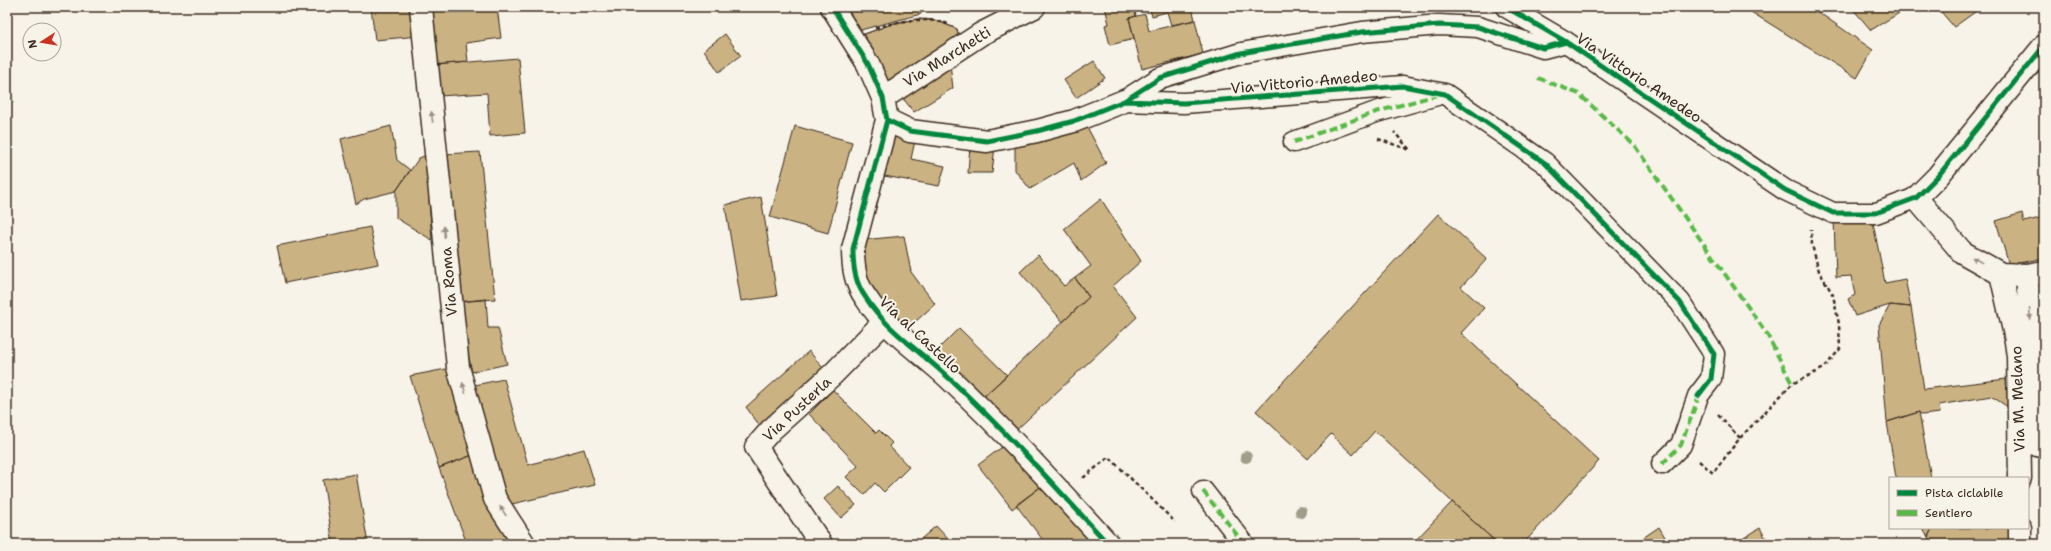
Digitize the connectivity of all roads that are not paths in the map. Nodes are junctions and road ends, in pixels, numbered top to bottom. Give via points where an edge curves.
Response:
1 (421, 7) edge
2 (832, 7) edge
3 (1034, 7) edge
4 (1506, 7) edge
5 (1566, 42) junction
6 (2044, 46) edge
7 (1445, 94) junction
8 (883, 98) junction
9 (1124, 101) junction
10 (887, 120) junction
11 (1294, 142) dead end
12 (1916, 198) junction
13 (2035, 273) edge
14 (2001, 274) junction
15 (885, 321) junction
16 (2044, 447) edge
17 (1662, 464) dead end
18 (2020, 477) edge
19 (1204, 491) dead end
20 (2020, 529) edge
21 (524, 544) edge
22 (821, 544) edge
23 (1108, 544) edge
24 (1244, 544) edge
25 (2020, 544) edge

21 -> 1 street, Via Roma via 494,499 458,368
2 - 8 street, Via al Castello via 868,64
3 - 8 street, Via Marchetti via 981,34
4 - 5 street
5 - 9 street, Via Vittorio Amedeo via 1543,48 1478,26 1446,25 1362,32 1241,53 1160,78
5 - 12 street, Via Vittorio Amedeo via 1785,190 1833,213 1876,213
6 - 12 street via 1938,176
7 - 9 street, Via Vittorio Amedeo via 1404,86 1184,103
7 - 11 street via 1376,112
7 - 17 street, Via Vittorio Amedeo via 1545,162 1680,302 1714,354 1712,379 1698,396 1681,445
8 - 10 street, Via al Castello
9 - 10 street, Via Vittorio Amedeo via 1074,121 987,140 910,132
10 - 15 street, Via al Castello via 853,249 853,266 858,286 866,300
14 -> 12 street via 1962,252
13 - 14 street
13 -> 16 street via 2037,445
14 - 18 street, Via M. Melano via 2018,356
15 - 22 street, Via Pusterla via 834,374 771,430 756,447
15 - 23 street, Via al Castello via 950,379 1063,494
19 - 24 street
20 - 25 street

